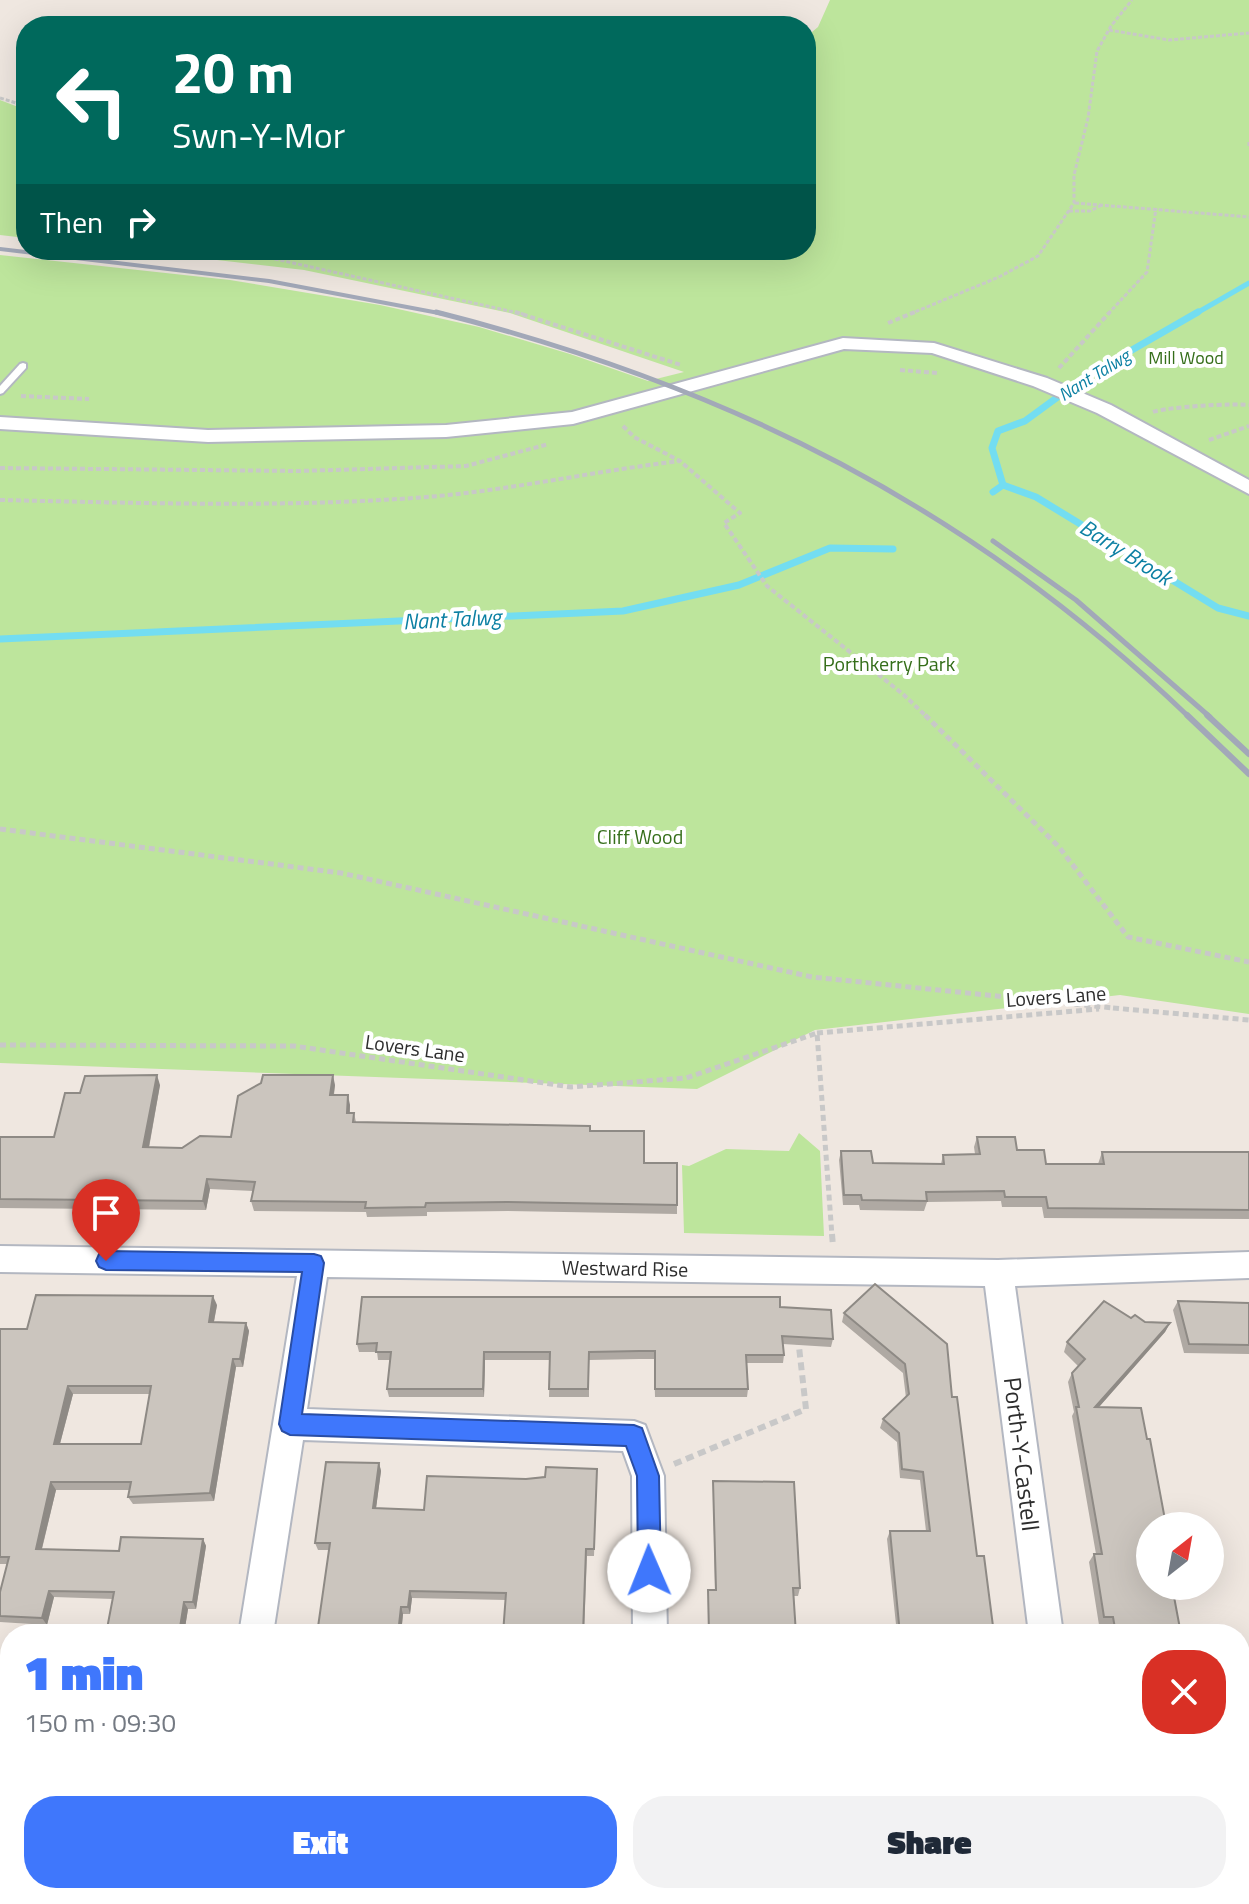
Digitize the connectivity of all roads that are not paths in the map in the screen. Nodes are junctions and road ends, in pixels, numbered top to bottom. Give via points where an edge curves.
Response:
1 (23, 366) dead end
2 (0, 391) edge
3 (0, 423) edge
4 (1249, 488) edge
5 (0, 1259) edge
6 (314, 1263) junction
7 (1249, 1265) edge
8 (998, 1273) junction
9 (290, 1424) junction
10 (258, 1624) edge
11 (650, 1624) edge
12 (1045, 1624) edge

1 - 2 lane
3 - 4 street via 208,436 446,431 573,418 843,343 934,348 1046,384
5 - 6 street, Westward Rise
6 - 8 street, Westward Rise
6 - 9 street
7 - 8 street, Westward Rise
8 - 12 street, Porth-Y-Castell
9 - 10 street
9 - 11 street via 634,1436 648,1476

